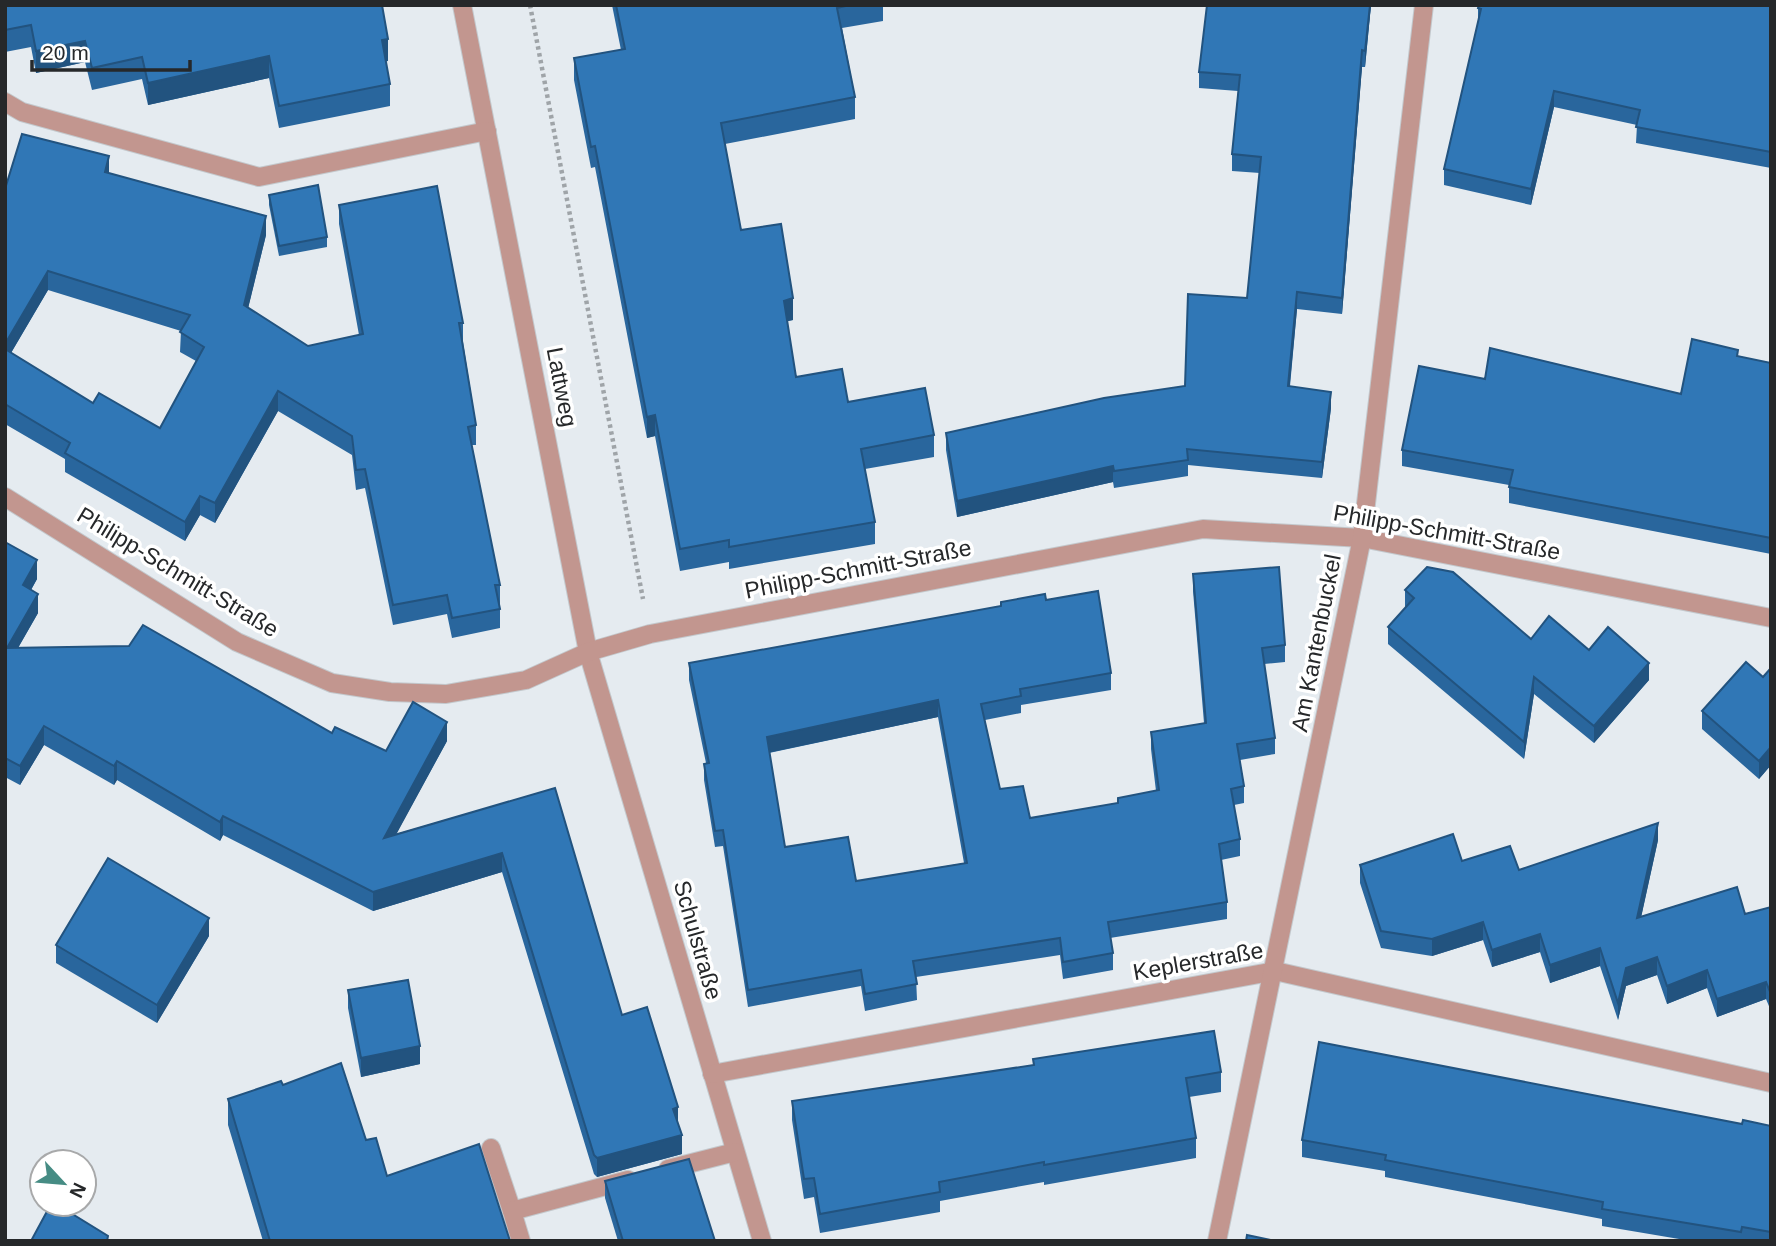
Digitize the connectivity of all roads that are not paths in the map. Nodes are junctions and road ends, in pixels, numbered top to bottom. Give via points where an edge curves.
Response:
1 (462, 5) edge
2 (1424, 5) edge
3 (5, 102) edge
4 (487, 131) junction
5 (5, 497) edge
6 (1362, 538) junction
7 (1771, 618) edge
8 (588, 652) junction
9 (1275, 971) junction
10 (712, 1074) junction
11 (1771, 1083) edge
12 (491, 1149) dead end
13 (735, 1152) junction
14 (512, 1212) junction
15 (521, 1241) edge
16 (762, 1241) edge
17 (1217, 1241) edge

1 - 4 street, Lattweg
2 - 6 street, Am Kantenbuckel
3 - 4 street via 22,112 259,177
4 - 8 street, Lattweg
5 - 8 street, Philipp-Schmitt-Straße via 237,642 332,683 446,694 526,680
6 - 7 street, Philipp-Schmitt-Straße
6 - 8 street, Philipp-Schmitt-Straße via 1203,529 650,634
6 - 9 street, Am Kantenbuckel
8 - 10 street, Schulstraße
9 - 10 street, Keplerstraße
9 - 11 street, Keplerstraße
9 - 17 street, Am Kantenbuckel
10 - 13 street, Schulstraße
12 - 14 street
13 - 14 street
13 - 16 street, Schulstraße
14 - 15 street

